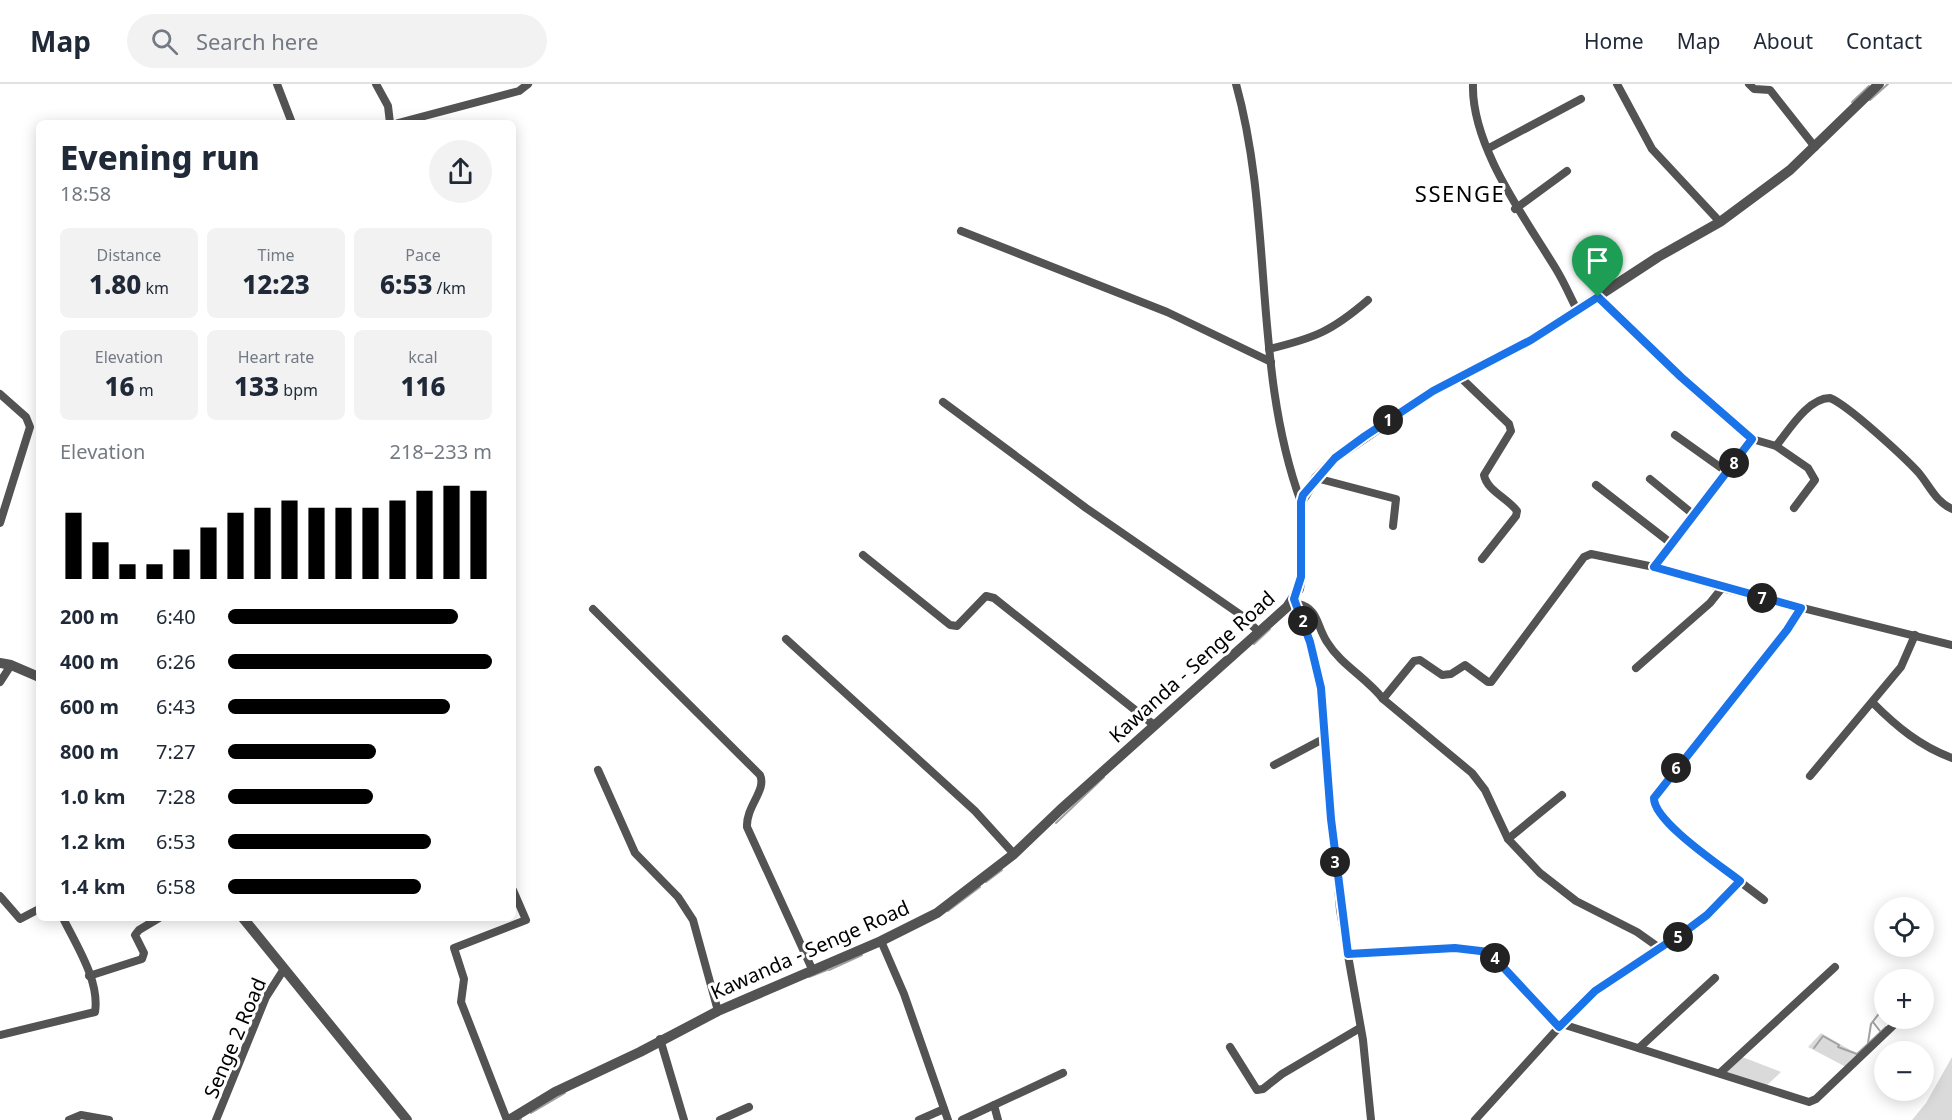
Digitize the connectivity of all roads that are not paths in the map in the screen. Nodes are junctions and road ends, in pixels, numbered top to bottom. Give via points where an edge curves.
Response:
1 (277, 84) edge
2 (376, 84) edge
3 (528, 84) edge
4 (1236, 84) edge
5 (1473, 84) edge
6 (1617, 84) edge
7 (1749, 84) edge
8 (1879, 84) edge
9 (1581, 99) dead end
10 (291, 120) edge
11 (390, 120) edge
12 (409, 120) edge
13 (1815, 147) junction
14 (1489, 148) junction
15 (1567, 171) dead end
16 (1515, 209) junction
17 (1720, 222) junction
18 (961, 231) dead end
19 (1598, 297) junction
20 (1368, 300) dead end
21 (1577, 310) junction
22 (1269, 349) junction
23 (1271, 362) junction
24 (1459, 376) junction
25 (0, 394) edge
26 (943, 402) dead end
27 (1675, 435) dead end
28 (1752, 439) junction
29 (1776, 446) junction
30 (1727, 472) junction
31 (1316, 478) junction
32 (1650, 479) dead end
33 (1596, 485) dead end
34 (1301, 502) junction
35 (1794, 508) dead end
36 (1952, 509) edge
37 (1694, 515) junction
38 (0, 523) edge
39 (1394, 526) dead end
40 (1672, 544) junction
41 (863, 555) dead end
42 (1482, 559) dead end
43 (1654, 567) junction
44 (1722, 588) junction
45 (1296, 601) junction
46 (1801, 608) junction
47 (593, 609) dead end
48 (1259, 632) junction
49 (1914, 636) junction
50 (786, 639) dead end
51 (1952, 645) edge
52 (6, 664) edge
53 (1636, 668) dead end
54 (36, 676) edge
55 (0, 682) edge
56 (1383, 699) junction
57 (1873, 703) junction
58 (1154, 725) junction
59 (1325, 738) junction
60 (1952, 758) edge
61 (1274, 765) dead end
62 (598, 770) dead end
63 (1810, 776) dead end
64 (1562, 795) dead end
65 (1508, 839) junction
66 (1014, 854) junction
67 (1740, 881) junction
68 (0, 896) edge
69 (516, 897) edge
70 (1764, 900) dead end
71 (36, 911) edge
72 (64, 921) edge
73 (154, 921) edge
74 (245, 921) edge
75 (881, 941) junction
76 (1660, 949) junction
77 (1348, 954) junction
78 (1835, 967) dead end
79 (284, 969) junction
80 (813, 971) junction
81 (89, 976) junction
82 (1715, 978) dead end
83 (718, 1011) junction
84 (1561, 1025) junction
85 (1360, 1028) junction
86 (1889, 1029) edge
87 (0, 1035) edge
88 (660, 1039) junction
89 (1230, 1047) dead end
90 (1639, 1048) junction
91 (1063, 1072) dead end
92 (1720, 1073) junction
93 (994, 1106) junction
94 (749, 1107) dead end
95 (944, 1109) junction
96 (69, 1120) edge
97 (109, 1120) edge
98 (216, 1120) edge
99 (407, 1120) edge
100 (508, 1120) edge
101 (684, 1120) edge
102 (720, 1120) edge
103 (920, 1120) edge
104 (948, 1120) edge
105 (962, 1120) edge
106 (998, 1120) edge
107 (1371, 1120) edge
108 (1474, 1120) edge

1 - 10 street
2 - 11 street via 388,106
3 - 12 street via 519,91
4 - 22 street via 1249,151
5 - 14 street via 1476,117
6 - 17 street via 1652,149
7 - 13 street via 1754,89 1770,90
8 - 13 street
9 - 14 street
13 - 17 street
14 - 16 street
15 - 16 street
16 - 21 street via 1557,271
17 - 19 street
18 - 23 street via 1167,312
19 - 21 street
19 - 28 street
20 - 22 street via 1319,336
21 - 24 street via 1531,340
22 - 23 street
23 - 34 street via 1289,470
24 - 31 street via 1345,450
24 - 42 street via 1509,424 1511,431 1484,475 1490,486 1513,505 1516,516
25 - 38 street via 26,417 30,427
26 - 48 street
27 - 30 street
28 - 29 street
28 - 30 street
29 - 35 street via 1814,474 1812,485
29 - 36 street via 1817,400 1830,398 1918,472 1939,502
30 - 37 street
31 - 34 street
31 - 39 street via 1396,498
32 - 37 street
33 - 40 street
34 - 45 street, Kawanda - Senge Road via 1301,577
37 - 40 street
40 - 43 street
41 - 58 street via 950,625 963,622 986,596 994,598
43 - 44 street
43 - 56 street via 1597,555 1584,557 1491,682 1465,665 1442,675 1420,660 1414,661
44 - 46 street
44 - 53 street
45 - 48 street, Kawanda - Senge Road
45 - 56 street via 1310,608 1335,654
45 - 59 street via 1321,688
46 - 49 street
46 - 67 street via 1654,798 1657,812
47 - 80 street via 760,775 762,785 746,814 747,827
48 - 58 street, Kawanda - Senge Road
49 - 51 street
49 - 57 street via 1901,667
50 - 66 street via 975,811
52 - 54 street
52 - 55 street
56 - 65 street via 1472,773 1485,790
57 - 60 street via 1914,739
57 - 63 street
58 - 66 street, Kawanda - Senge Road
59 - 61 street
59 - 77 street via 1334,854
62 - 83 street via 635,853 678,897 693,920
64 - 65 street
65 - 76 street via 1540,873 1576,901 1637,932
66 - 75 street, Kawanda - Senge Road via 937,913
67 - 70 street
67 - 76 street via 1707,915
68 - 71 street via 20,919
69 - 100 street via 526,920 454,948 464,979 461,1002
72 - 81 street
73 - 81 street via 135,935 144,953 142,959
74 - 79 street
75 - 80 street, Kawanda - Senge Road
75 - 95 street
76 - 84 street via 1595,991
77 - 84 street via 1455,948 1489,952
77 - 85 street
78 - 92 street
79 - 98 street, Senge 2 Road via 266,997
79 - 99 street
80 - 83 street, Kawanda - Senge Road
81 - 87 street via 94,1013
82 - 90 street
83 - 88 street, Kawanda - Senge Road
84 - 90 street
84 - 108 street
85 - 89 street via 1257,1090
85 - 107 street
86 - 92 street via 1809,1102
88 - 100 street, Kawanda - Senge Road
88 - 101 street
90 - 92 street
91 - 93 street
93 - 105 street
93 - 106 street
94 - 102 street
95 - 103 street
95 - 104 street
96 - 97 street via 87,1115

